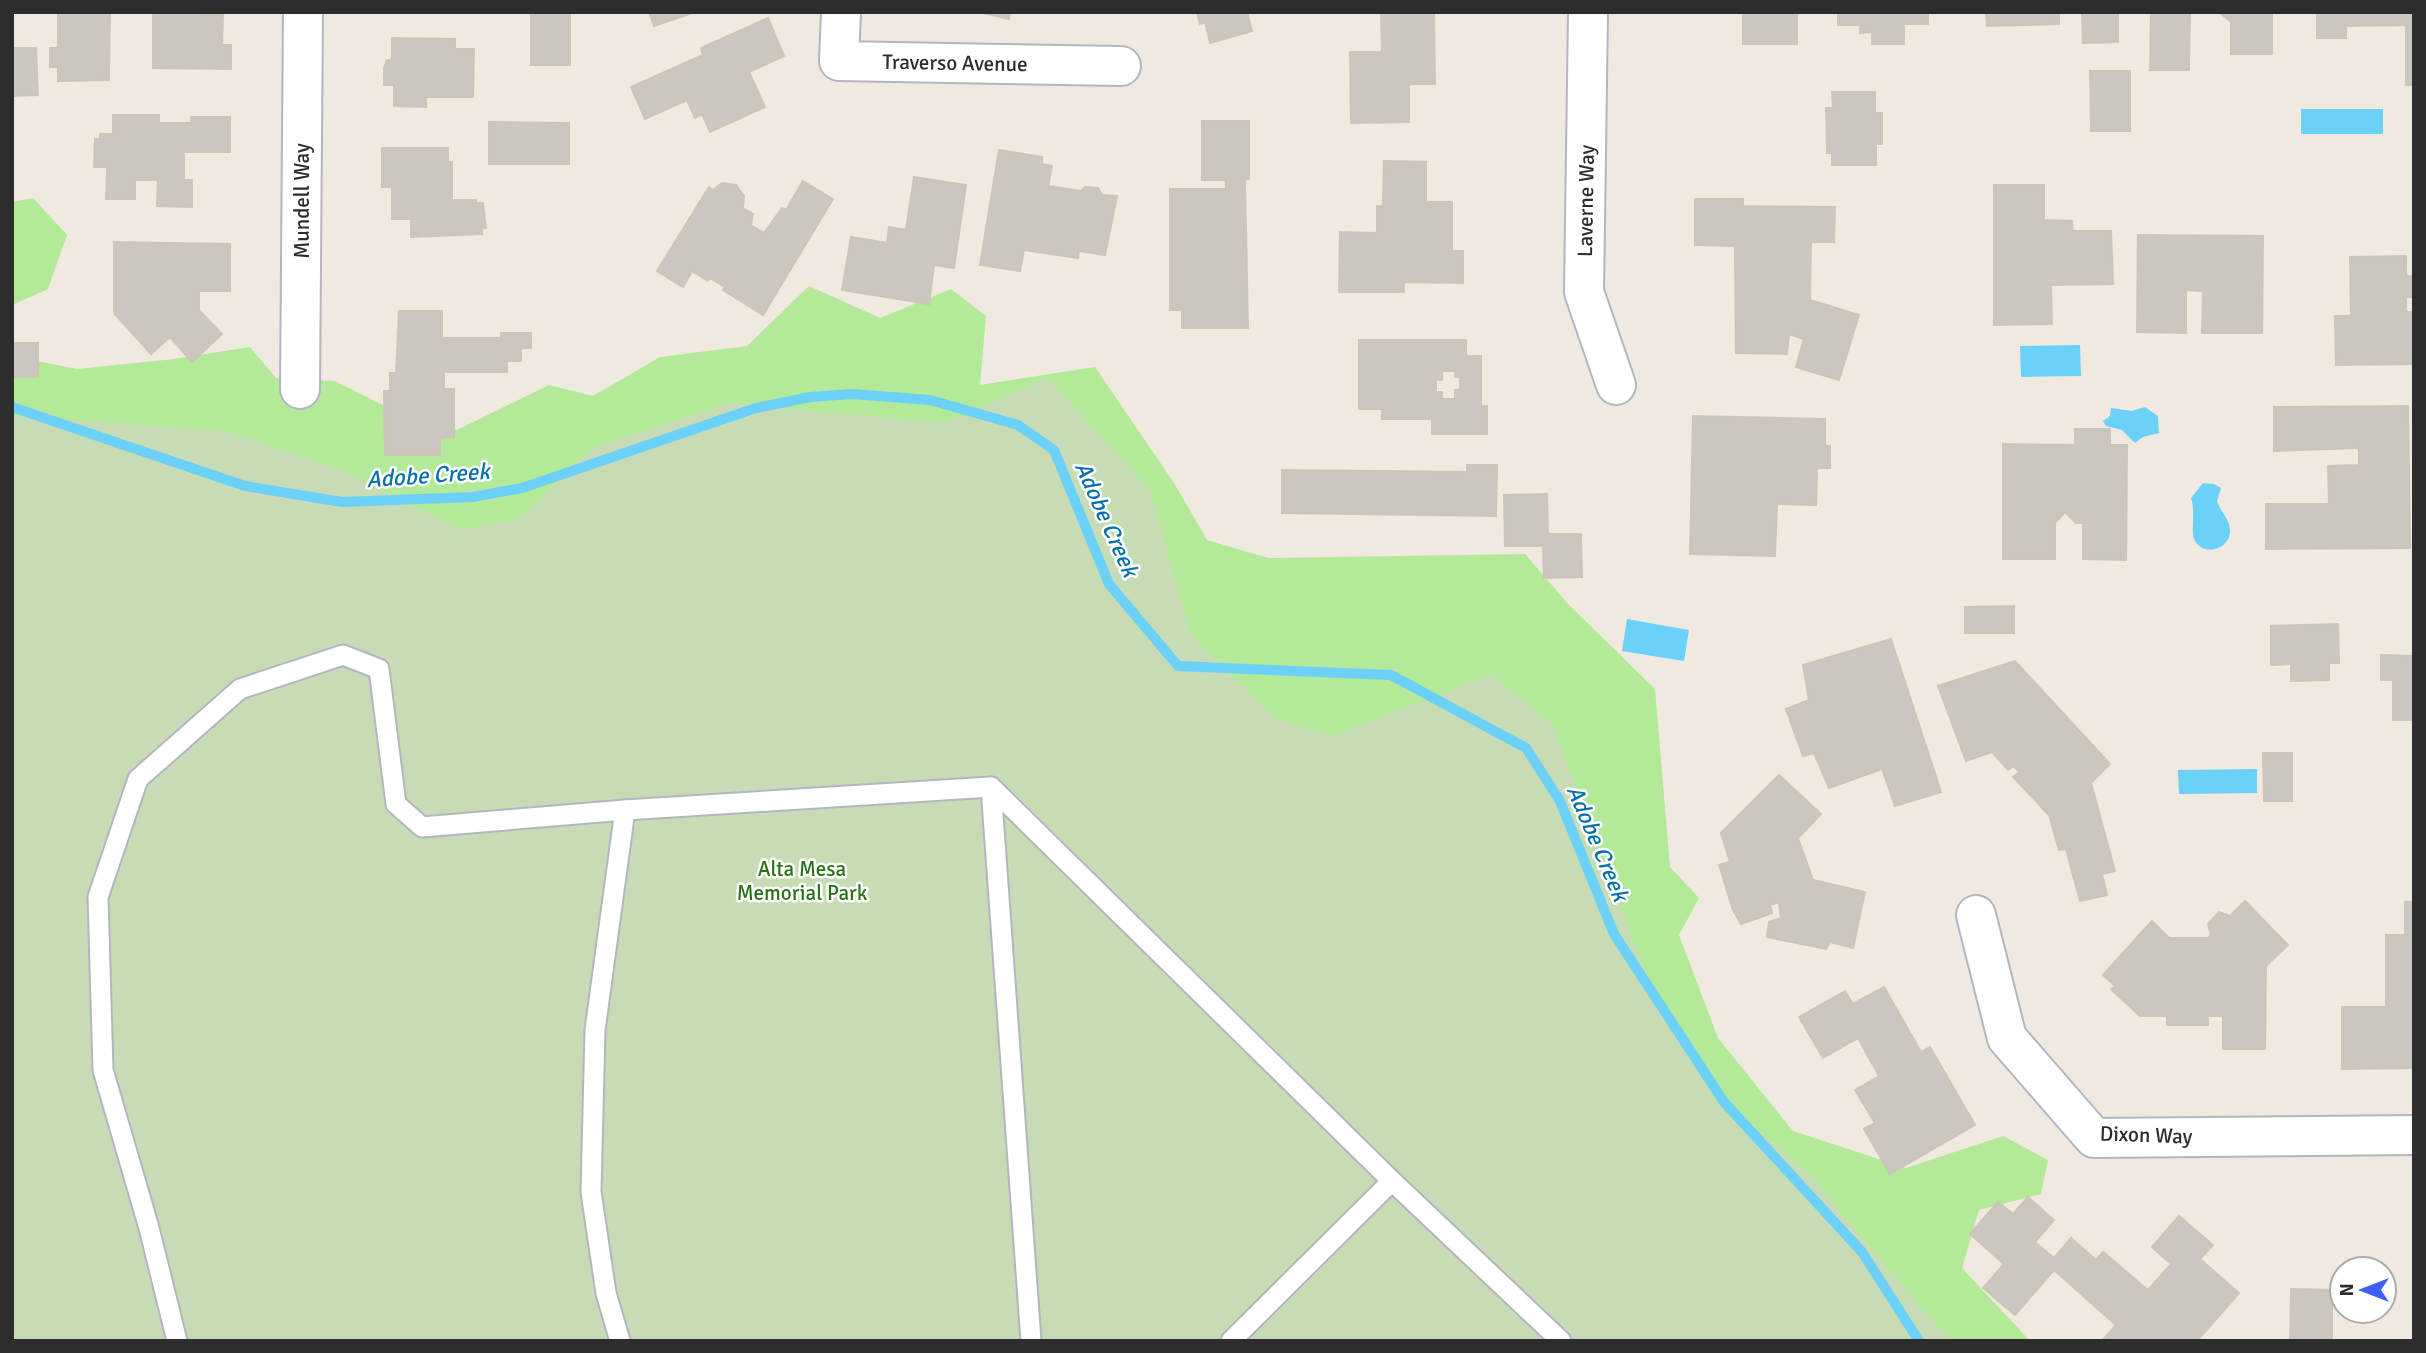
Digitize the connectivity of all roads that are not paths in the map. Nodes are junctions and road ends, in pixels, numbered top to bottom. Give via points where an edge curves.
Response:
1 (303, 12) edge
2 (841, 12) edge
3 (1588, 12) edge
4 (1121, 66) dead end
5 (1616, 385) dead end
6 (300, 389) dead end
7 (991, 788) junction
8 (625, 810) junction
9 (1976, 915) dead end
10 (2414, 1135) edge
11 (1392, 1181) junction
12 (177, 1341) edge
13 (620, 1341) edge
14 (1031, 1341) edge
15 (1231, 1341) edge
16 (1560, 1341) edge

1 - 6 street, Mundell Way
2 - 4 street, Traverso Avenue via 839,61
3 - 5 street, Laverne Way via 1584,292
7 - 8 lane
7 - 11 lane
7 - 14 lane
8 - 12 lane via 422,827 396,804 379,669 343,655 240,689 138,779 98,897 103,1070
8 - 13 lane via 595,1030 591,1192 607,1293
9 - 10 street, Dixon Way via 2007,1038 2094,1138
11 - 15 lane
11 - 16 lane

